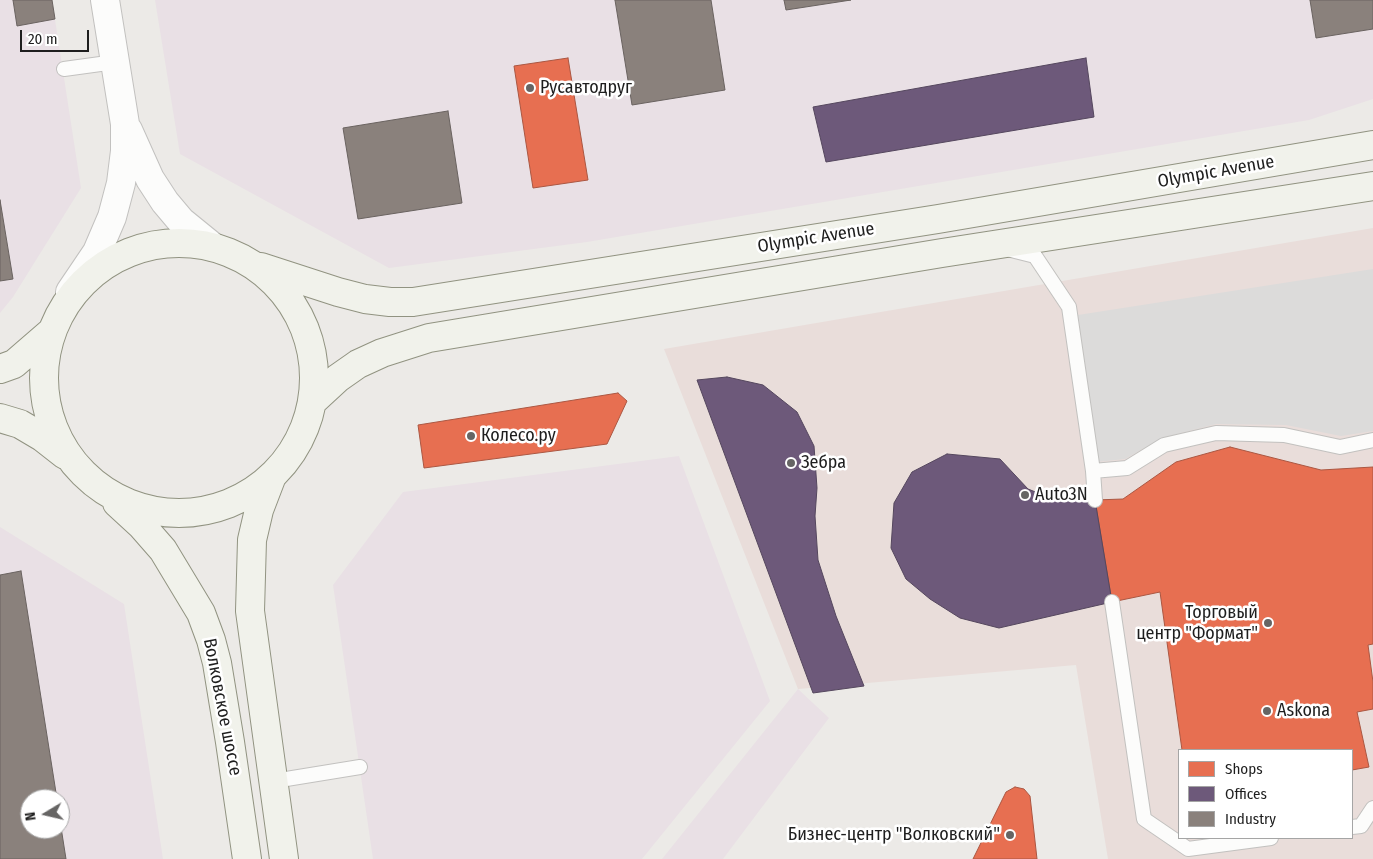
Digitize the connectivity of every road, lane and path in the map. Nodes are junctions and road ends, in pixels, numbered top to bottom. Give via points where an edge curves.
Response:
1 (105, 0) edge
2 (115, 62) junction
3 (64, 69) dead end
4 (126, 124) junction
5 (1373, 145) edge
6 (1373, 186) edge
7 (991, 246) junction
8 (213, 247) junction
9 (261, 267) junction
10 (70, 292) junction
11 (51, 332) junction
12 (0, 369) edge
13 (312, 402) junction
14 (0, 418) edge
15 (1373, 440) edge
16 (68, 456) junction
17 (1093, 471) junction
18 (272, 476) junction
19 (110, 497) junction
20 (1094, 500) dead end
21 (1112, 602) dead end
22 (360, 767) dead end
23 (274, 781) junction
24 (1373, 808) edge
25 (1353, 827) edge
26 (1263, 839) edge
27 (247, 859) edge
28 (284, 859) edge

1 - 2 street
2 - 3 lane
2 - 4 street
4 - 8 street via 150,179 166,202 181,221
4 - 10 street via 121,183 112,217 97,252
5 - 9 main road, Olympic Avenue via 938,219 413,302 365,299
6 - 7 main road, Olympic Avenue
7 - 13 main road, Olympic Avenue via 429,338 358,364
7 - 17 lane via 1035,256 1069,307
8 - 9 main road via 242,256
8 - 10 main road via 163,247 141,252 102,266 84,277
9 - 13 main road via 285,290 306,329 311,354
10 - 11 main road
11 - 12 main road via 14,364
11 - 16 main road via 47,397 51,420
13 - 18 main road via 306,428 296,447
14 - 16 main road via 20,424
15 - 17 lane via 1340,447 1284,435 1216,433 1164,446 1127,468
16 - 19 main road via 95,486
17 - 20 lane
18 - 19 main road via 242,494 202,509 180,512 136,508
18 - 23 main road via 252,540 250,611
19 - 27 main road, Волковское шоссе via 163,550 200,613 211,640 229,734
21 - 26 lane via 1144,819 1188,849
22 - 23 lane
23 - 28 main road
24 - 25 lane via 1361,826

